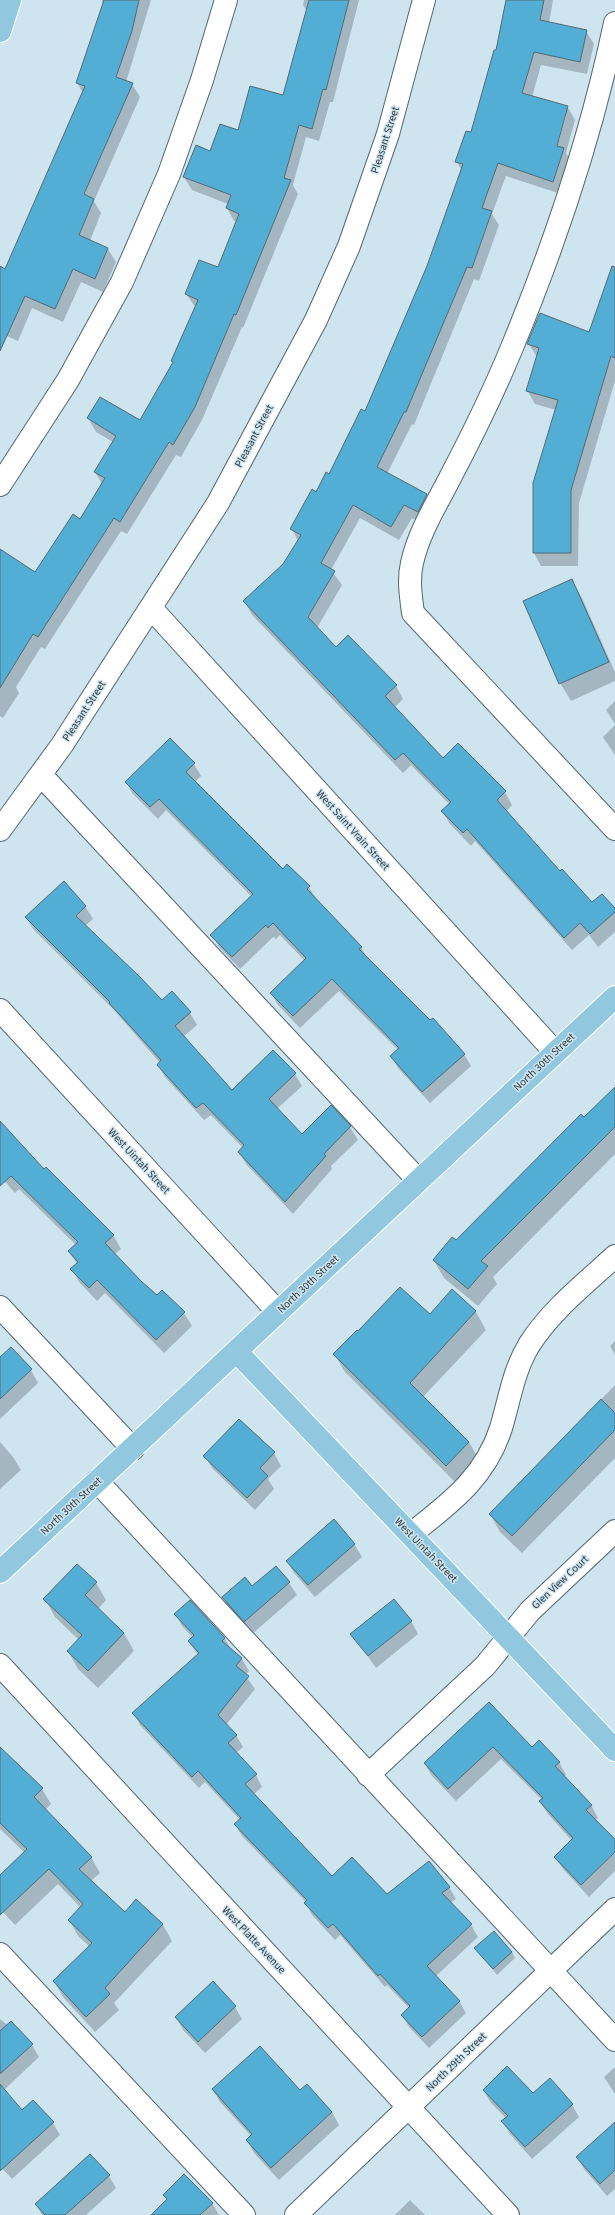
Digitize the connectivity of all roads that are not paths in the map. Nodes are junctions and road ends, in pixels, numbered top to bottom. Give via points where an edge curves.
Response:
1 (10, 0) edge
2 (226, 0) edge
3 (424, 0) edge
4 (615, 23) edge
5 (0, 31) edge
6 (0, 485) edge
7 (151, 608) junction
8 (40, 775) junction
9 (615, 829) edge
10 (0, 830) edge
11 (615, 997) edge
12 (0, 1010) edge
13 (555, 1052) junction
14 (418, 1180) junction
15 (615, 1256) edge
16 (0, 1307) edge
17 (278, 1312) junction
18 (237, 1352) junction
19 (133, 1449) junction
20 (97, 1481) junction
21 (615, 1531) edge
22 (411, 1534) junction
23 (0, 1572) edge
24 (508, 1637) junction
25 (0, 1666) edge
26 (615, 1750) edge
27 (368, 1775) junction
28 (615, 1909) edge
29 (0, 1954) edge
30 (550, 1970) junction
31 (615, 2040) edge
32 (409, 2108) junction
33 (244, 2215) edge
34 (296, 2215) edge
35 (508, 2215) edge

1 - 5 main road
2 - 6 street via 202,80 169,174 122,282 68,380
3 - 7 street, Pleasant Street via 388,134 349,246 316,320 218,503
4 - 9 street via 569,197 513,345 474,431 420,538 412,564 410,590 413,613
7 - 8 street, Pleasant Street
7 - 13 street, West Saint Vrain Street
8 - 10 street, Pleasant Street
8 - 14 street
11 - 13 main road, North 30th Street
12 - 17 street, West Uintah Street
13 - 14 main road, North 30th Street
14 - 17 main road, North 30th Street
15 - 22 street via 546,1321 529,1346 515,1372 500,1429 485,1464 461,1494
16 - 19 street
17 - 18 main road, North 30th Street
18 - 19 main road, North 30th Street
18 - 22 main road, West Uintah Street
19 - 20 main road, North 30th Street
20 - 23 main road, North 30th Street
20 - 27 street
21 - 24 street, Glen View Court via 530,1611
22 - 24 main road, West Uintah Street
24 - 26 main road, West Uintah Street
24 - 27 street, Glen View Court via 485,1666
25 - 32 street, West Platte Avenue
27 - 30 street
28 - 30 street, North 29th Street
29 - 33 street
30 - 31 street
30 - 32 street, North 29th Street
32 - 34 street, North 29th Street
32 - 35 street, West Platte Avenue

